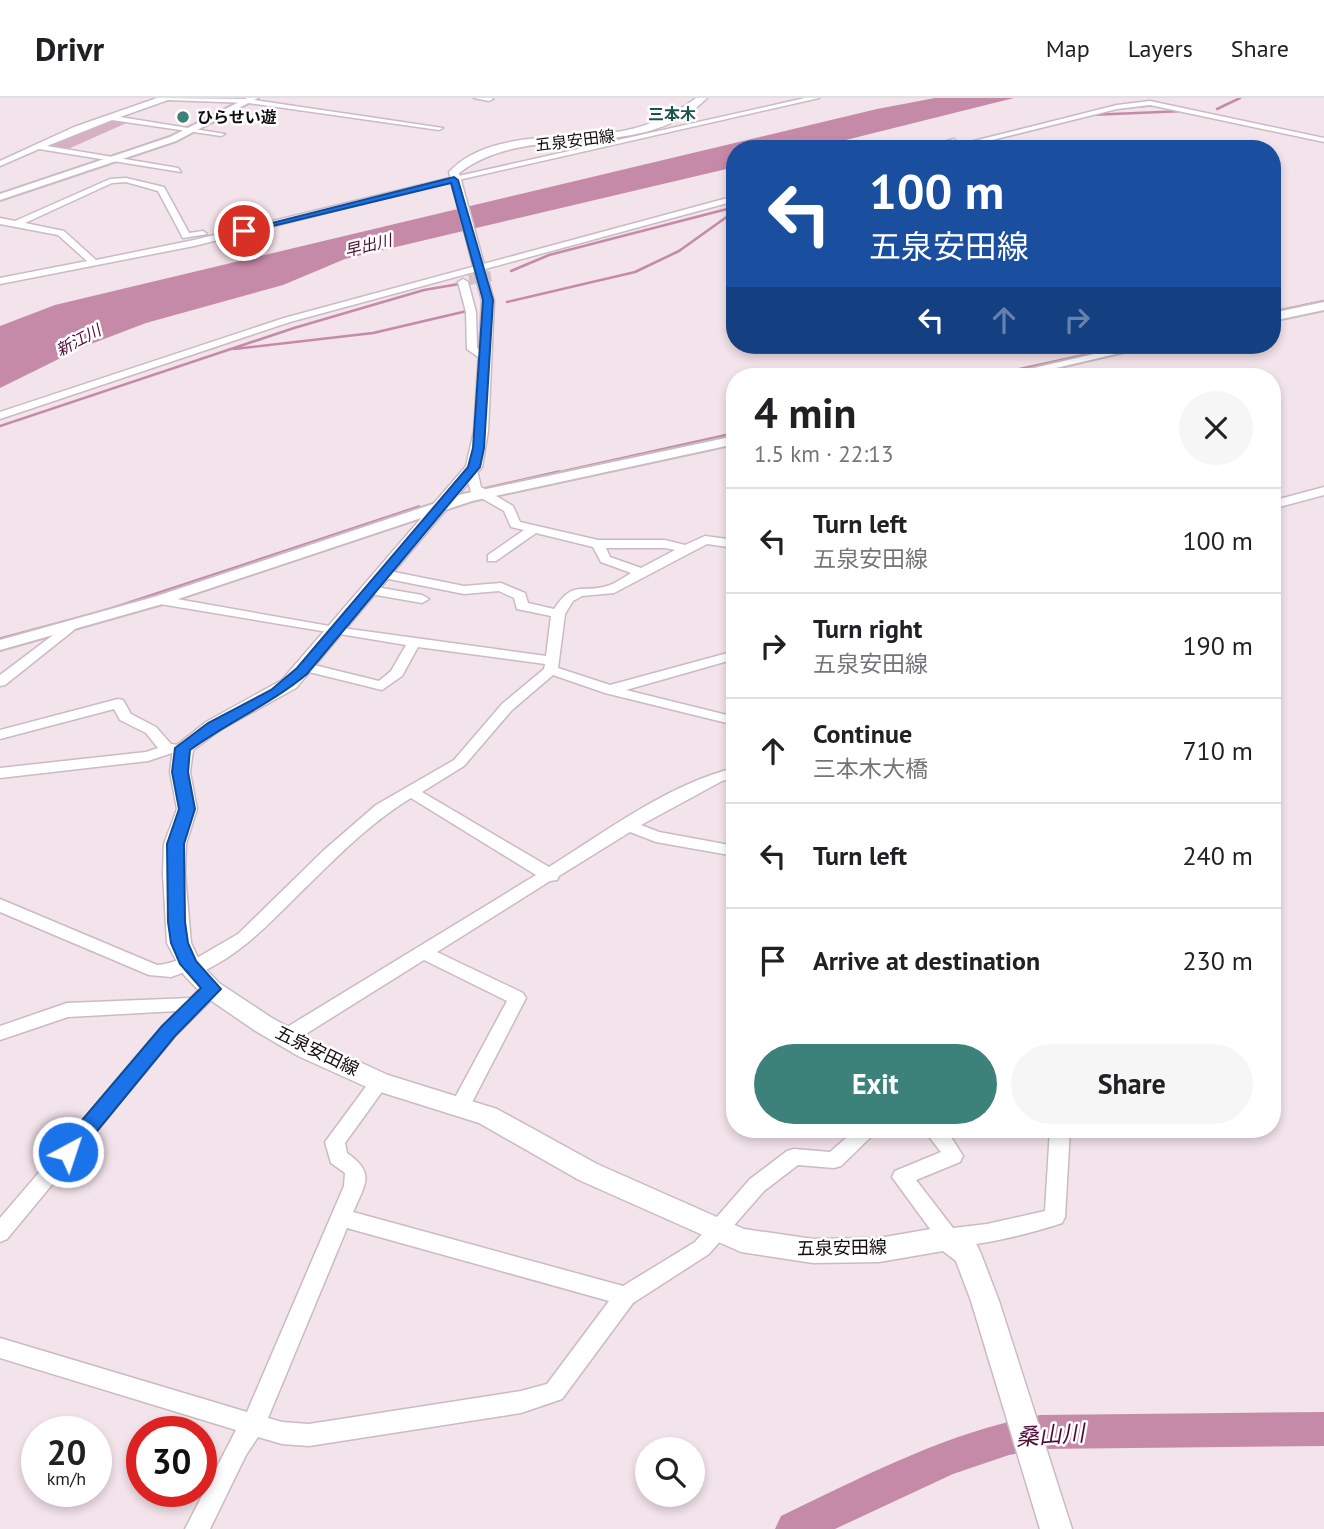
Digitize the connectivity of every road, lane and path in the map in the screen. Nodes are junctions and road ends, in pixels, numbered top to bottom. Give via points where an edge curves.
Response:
1 (165, 98) edge
2 (478, 98) edge
3 (702, 98) edge
4 (815, 98) edge
5 (1150, 98) edge
6 (1174, 98) edge
7 (489, 99) edge
8 (251, 100) edge
9 (108, 117) junction
10 (439, 128) dead end
11 (194, 130) junction
12 (221, 134) dead end
13 (598, 138) junction
14 (958, 140) edge
15 (982, 140) edge
16 (1324, 140) edge
17 (534, 141) dead end
18 (35, 146) junction
19 (112, 159) junction
20 (0, 164) edge
21 (178, 170) dead end
22 (454, 180) junction
23 (0, 197) edge
24 (359, 199) dead end
25 (726, 201) edge
26 (726, 207) edge
27 (0, 221) edge
28 (17, 224) junction
29 (92, 261) junction
30 (472, 275) junction
31 (491, 276) tunnel mouth
32 (0, 281) edge
33 (1324, 306) edge
34 (1281, 315) edge
35 (1107, 354) edge
36 (485, 357) junction
37 (1043, 368) edge
38 (0, 416) edge
39 (0, 424) edge
40 (726, 442) edge
41 (471, 470) junction
42 (1324, 491) edge
43 (483, 494) junction
44 (1281, 503) edge
45 (444, 504) junction
46 (533, 529) junction
47 (726, 543) edge
48 (598, 544) junction
49 (685, 549) junction
50 (492, 558) dead end
51 (640, 572) junction
52 (377, 582) junction
53 (422, 599) dead end
54 (160, 600) junction
55 (558, 614) junction
56 (69, 627) junction
57 (335, 631) junction
58 (414, 642) junction
59 (0, 645) edge
60 (726, 658) edge
61 (551, 666) junction
62 (306, 667) junction
63 (0, 682) edge
64 (610, 690) junction
65 (726, 719) edge
66 (0, 735) edge
67 (175, 748) junction
68 (0, 773) edge
69 (726, 776) edge
70 (410, 791) junction
71 (630, 826) junction
72 (726, 848) edge
73 (551, 876) junction
74 (0, 905) edge
75 (425, 953) junction
76 (191, 967) junction
77 (203, 997) junction
78 (0, 1033) edge
79 (286, 1037) junction
80 (380, 1082) junction
81 (460, 1107) junction
82 (859, 1138) edge
83 (943, 1138) edge
84 (1059, 1138) edge
85 (340, 1217) junction
86 (718, 1230) junction
87 (0, 1233) edge
88 (948, 1238) junction
89 (625, 1296) junction
90 (0, 1348) edge
91 (253, 1425) junction
92 (197, 1529) edge
93 (1056, 1529) edge

1 - 8 street
1 - 9 street
2 - 7 street
3 - 13 main road, 五泉安田線 via 663,122
4 - 22 street
5 - 14 street
5 - 16 street
6 - 16 street via 1170,100
8 - 10 street
8 - 11 street
9 - 11 street
9 - 18 street
11 - 12 street
11 - 19 street
13 - 17 street
13 - 22 main road, 五泉安田線 via 475,156 454,172
15 - 16 street via 1150,103
18 - 19 street
18 - 20 street
19 - 21 street
19 - 23 street
22 - 29 street via 194,243
22 - 30 main road
24 - 28 street via 187,236 161,190 125,180 110,181
25 - 30 street
26 - 31 street via 551,253
27 - 28 street
28 - 29 street via 61,233
29 - 32 street
30 - 36 main road via 488,300
30 - 36 street via 472,349
30 - 38 street via 287,320
30 - 39 street via 321,317
33 - 34 street
35 - 37 street
36 - 41 main road via 481,431
40 - 43 street
41 - 43 street via 475,489
41 - 45 main road
42 - 44 street
43 - 45 street
43 - 46 street via 509,509 512,522
45 - 52 main road
45 - 54 street
46 - 48 street
46 - 50 street
47 - 49 street via 705,540
48 - 49 street via 665,544
48 - 51 street via 605,559
49 - 51 street
51 - 55 street via 609,590 579,592 568,598
52 - 53 street
52 - 55 street via 464,590 501,587 520,596 522,606
52 - 57 main road
54 - 56 street
54 - 57 street
55 - 61 street
56 - 59 street
56 - 63 street
57 - 58 street
57 - 62 main road
58 - 61 street
58 - 62 street via 397,673 382,686
60 - 64 street
61 - 64 street
61 - 70 street via 507,707 459,763
62 - 67 main road via 276,693
64 - 65 street
66 - 67 street via 118,703 125,717
67 - 68 street via 148,756
67 - 76 main road, 五泉安田線 via 187,809 175,844 179,943
69 - 71 street via 695,788
70 - 73 street
70 - 76 street via 337,848 244,938
71 - 72 street via 656,836
71 - 73 street
73 - 75 street
74 - 76 street via 155,971
75 - 79 street
75 - 81 street via 517,999
76 - 77 main road, 五泉安田線
77 - 78 street via 67,1010
77 - 79 main road, 五泉安田線
77 - 87 street
79 - 80 main road, 五泉安田線
80 - 81 main road, 五泉安田線
80 - 85 street via 335,1142 338,1157 355,1168 354,1186
81 - 86 main road, 五泉安田線 via 488,1116 588,1172
82 - 86 street via 834,1160 794,1157 757,1185
83 - 88 street via 953,1156 902,1177
84 - 88 street via 1055,1217
85 - 89 street
85 - 91 street
86 - 88 main road, 五泉安田線 via 741,1240 813,1251 879,1250
86 - 89 street via 702,1248
88 - 93 main road via 967,1254
89 - 91 street via 554,1392 430,1418 309,1435
90 - 91 street
91 - 92 street

